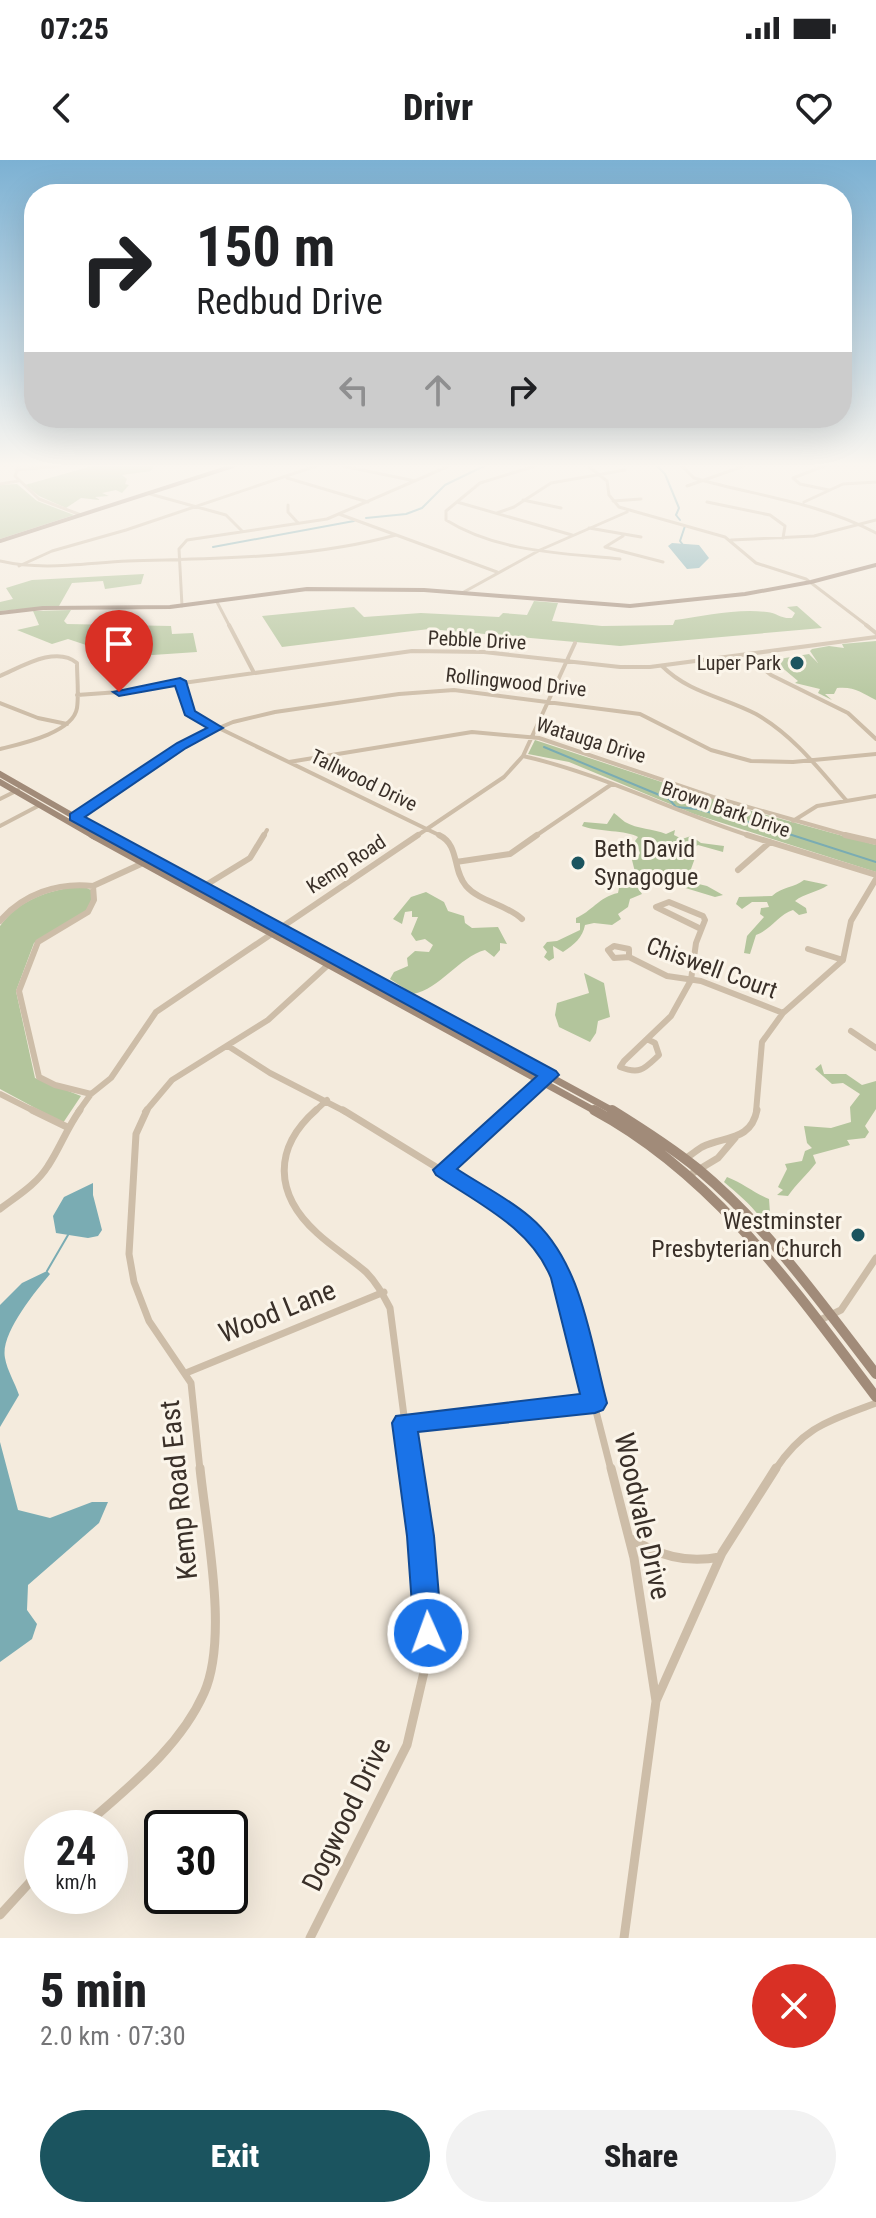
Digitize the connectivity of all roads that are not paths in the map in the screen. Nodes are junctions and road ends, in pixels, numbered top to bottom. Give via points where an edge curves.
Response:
1 (60, 549) edge
2 (179, 549) edge
3 (306, 549) edge
4 (348, 549) edge
5 (434, 549) edge
6 (535, 549) edge
7 (613, 549) edge
8 (741, 549) edge
9 (540, 550) junction
10 (308, 555) junction
11 (620, 559) dead end
12 (0, 561) edge
13 (178, 561) junction
14 (663, 562) dead end
15 (876, 565) edge
16 (19, 566) junction
17 (497, 572) junction
18 (811, 582) junction
19 (462, 593) junction
20 (217, 602) junction
21 (182, 606) junction
22 (0, 613) edge
23 (876, 635) edge
24 (575, 643) dead end
25 (748, 656) junction
26 (566, 661) junction
27 (662, 666) junction
28 (253, 671) junction
29 (0, 676) edge
30 (180, 681) junction
31 (77, 695) junction
32 (547, 700) junction
33 (0, 703) edge
34 (67, 724) junction
35 (216, 728) junction
36 (531, 737) junction
37 (876, 739) edge
38 (0, 749) edge
39 (876, 754) edge
40 (523, 756) junction
41 (811, 760) junction
42 (289, 762) junction
43 (0, 774) edge
44 (0, 782) edge
45 (612, 784) junction
46 (24, 787) junction
47 (16, 791) junction
48 (876, 796) edge
49 (0, 799) edge
50 (846, 800) junction
51 (40, 805) junction
52 (75, 817) junction
53 (793, 821) junction
54 (0, 826) edge
55 (429, 829) junction
56 (267, 830) dead end
57 (770, 842) junction
58 (876, 842) edge
59 (456, 862) junction
60 (141, 864) junction
61 (738, 870) dead end
62 (876, 877) edge
63 (93, 886) junction
64 (201, 888) junction
65 (522, 919) dead end
66 (0, 921) edge
67 (699, 928) junction
68 (273, 931) junction
69 (808, 949) dead end
70 (629, 957) dead end
71 (843, 960) junction
72 (328, 965) junction
73 (691, 980) junction
74 (783, 1013) junction
75 (851, 1031) dead end
76 (647, 1039) junction
77 (228, 1046) junction
78 (875, 1046) edge
79 (546, 1078) junction
80 (0, 1094) edge
81 (91, 1094) junction
82 (327, 1100) junction
83 (67, 1127) junction
84 (735, 1138) junction
85 (684, 1159) junction
86 (675, 1165) junction
87 (443, 1170) junction
88 (698, 1170) junction
89 (688, 1176) junction
90 (0, 1209) edge
91 (876, 1258) edge
92 (384, 1292) junction
93 (832, 1316) junction
94 (818, 1321) junction
95 (186, 1373) junction
96 (876, 1374) edge
97 (876, 1400) edge
98 (595, 1403) junction
99 (404, 1423) junction
100 (629, 1538) junction
101 (720, 1557) junction
102 (656, 1701) junction
103 (102, 1810) edge
104 (24, 1889) edge
105 (0, 1915) edge
106 (310, 1938) edge
107 (624, 1938) edge

1 - 16 street
2 - 13 street
3 - 10 street
4 - 10 street
5 - 17 street
6 - 9 street
7 - 14 street
8 - 18 street via 756,563
9 - 11 street
9 - 17 street
10 - 13 street
12 - 16 street
13 - 16 street
13 - 21 street
15 - 18 main road
17 - 19 street
18 - 19 main road via 630,606
18 - 23 street
19 - 20 main road via 307,589
20 - 21 main road
20 - 28 street
21 - 22 main road
23 - 25 street, Pebble Drive
24 - 26 street, Kemp Road
25 - 27 street, Pebble Drive
25 - 37 street via 771,675 848,713
26 - 27 street, Pebble Drive
26 - 28 street, Pebble Drive via 435,650
26 - 32 street, Kemp Road
27 - 41 street via 680,683 769,722
28 - 30 street, Pebble Drive
29 - 31 street via 66,655 77,663
30 - 31 street, Pebble Drive
30 - 35 street, Tallwood Drive via 189,713
31 - 34 street via 77,712
32 - 35 street, Rollingwood Drive via 438,690 275,712
32 - 36 street, Kemp Road
32 - 41 street, Rollingwood Drive via 652,718 736,758 773,763
33 - 34 street
34 - 38 street
35 - 42 street, Tallwood Drive
35 - 52 street, Rollingwood Drive
36 - 40 street, Kemp Road
36 - 42 street, Watauga Drive via 472,732
36 - 53 street, Watauga Drive
39 - 41 street, Rollingwood Drive
40 - 45 street, Brown Bark Drive
40 - 55 street, Kemp Road via 495,785
41 - 50 street
42 - 55 street, Tallwood Drive
43 - 46 main road
44 - 47 main road
45 - 57 street, Brown Bark Drive via 698,820
45 - 59 street via 510,854
46 - 47 street
46 - 52 main road
47 - 49 street
47 - 51 main road
48 - 50 street
50 - 53 street via 817,806
51 - 54 street
51 - 60 main road
52 - 64 main road
53 - 58 street, Watauga Drive
55 - 59 street, Tallwood Drive via 452,845
55 - 68 street, Kemp Road
56 - 64 street via 250,858
57 - 61 street
57 - 62 street, Brown Bark Drive
59 - 65 street, Tallwood Drive via 468,888
60 - 63 street
60 - 68 main road
62 - 71 street via 851,921
63 - 66 street via 55,888 14,907
63 - 81 street via 88,912 32,950 19,991 39,1077
64 - 68 main road
67 - 67 street via 703,916 669,902 656,907
67 - 73 street
68 - 72 main road
68 - 79 main road
68 - 81 street, Kemp Road via 156,1012 111,1078
69 - 71 street
70 - 73 street, Chiswell Court via 667,976
71 - 74 street
72 - 77 street, Kemp Road East via 271,1018
72 - 79 main road
73 - 74 street, Chiswell Court
73 - 76 street via 671,1016
74 - 84 street via 762,1042 755,1118
75 - 78 street
76 - 76 street via 659,1055 641,1072 620,1067
77 - 82 street, Woodvale Drive
77 - 95 street, Kemp Road East via 165,1085 147,1105 136,1134 129,1254 134,1282 149,1321
79 - 85 main road via 608,1107
79 - 86 main road
79 - 87 street
80 - 83 street
81 - 83 street, Kemp Road
82 - 87 street, Woodvale Drive
82 - 92 street via 290,1136 283,1164 285,1184 293,1206 315,1234
83 - 90 street, Kemp Road via 35,1183
84 - 85 street via 702,1147
84 - 88 street via 718,1158
85 - 86 street
85 - 88 main road
86 - 89 main road
87 - 98 street, Woodvale Drive via 523,1222 553,1256
88 - 89 street
88 - 93 main road via 757,1226
89 - 94 main road via 745,1231
91 - 93 street
92 - 95 street, Wood Lane
92 - 99 street, Dogwood Drive
93 - 94 street
93 - 96 main road
94 - 97 main road
95 - 103 street, Kemp Road East via 198,1426 216,1619 212,1660 205,1692 176,1738
97 - 101 street via 815,1426 788,1450
98 - 99 street
98 - 100 street, Woodvale Drive
99 - 106 street, Dogwood Drive via 429,1612 428,1655 407,1745
100 - 101 street via 675,1560
100 - 102 street, Woodvale Drive
101 - 102 street
102 - 107 street, Woodvale Drive
104 - 105 street

